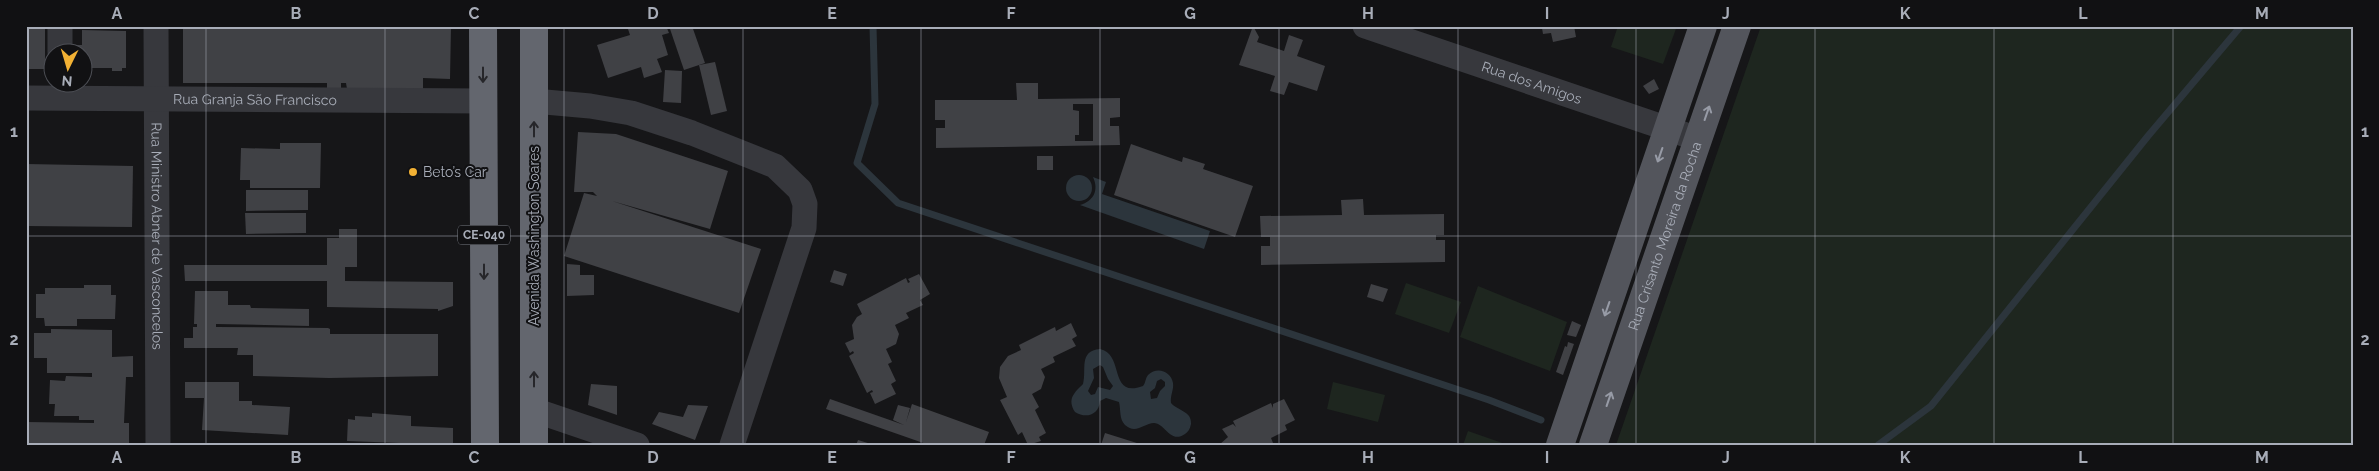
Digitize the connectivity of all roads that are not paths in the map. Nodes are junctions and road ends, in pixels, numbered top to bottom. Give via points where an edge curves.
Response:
1 (60, 26) edge
2 (156, 26) edge
3 (483, 26) edge
4 (534, 26) edge
5 (1365, 26) edge
6 (1703, 26) edge
7 (1736, 26) edge
8 (60, 42) edge
9 (26, 98) edge
10 (156, 100) junction
11 (483, 101) junction
12 (534, 101) junction
13 (1669, 128) junction
14 (1698, 139) junction
15 (534, 410) junction
16 (158, 445) edge
17 (484, 445) edge
18 (534, 445) edge
19 (637, 445) edge
20 (732, 445) edge
21 (1560, 445) edge
22 (1593, 445) edge

1 - 8 street
2 - 10 street, Rua Ministro Abner de Vasconcelos
3 -> 11 highway, CE-040
4 - 12 highway, Avenida Washington Soares
5 - 13 street, Rua dos Amigos
6 - 13 main road
14 -> 7 main road, Rua Crisanto Moreira da Rocha
9 - 10 street, Rua Granja São Francisco
10 - 11 street, Rua Granja São Francisco
10 - 16 street, Rua Ministro Abner de Vasconcelos
11 -> 17 highway, CE-040
15 -> 12 highway, Avenida Washington Soares
12 - 20 street via 631,113 692,133 775,166 800,190 805,204 804,228
13 - 14 street, Rua dos Amigos
13 -> 21 main road
22 -> 14 main road, Rua Crisanto Moreira da Rocha
15 - 18 highway, Avenida Washington Soares
15 - 19 street

